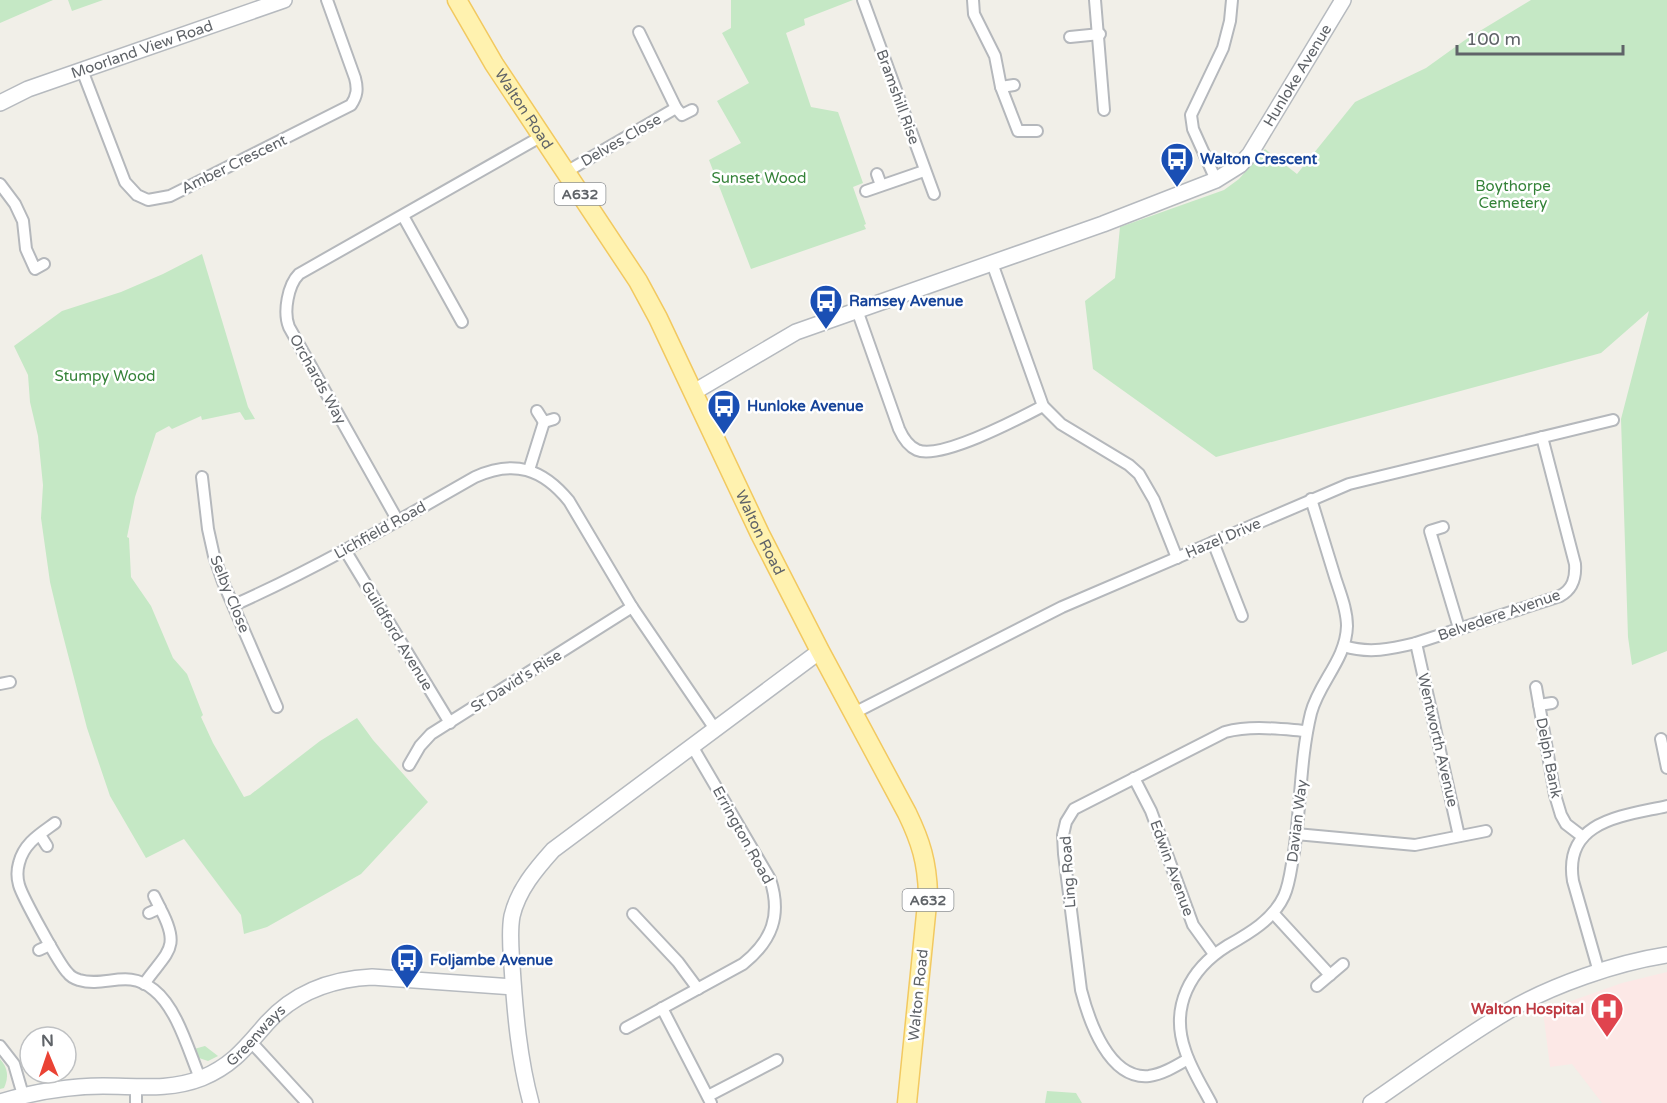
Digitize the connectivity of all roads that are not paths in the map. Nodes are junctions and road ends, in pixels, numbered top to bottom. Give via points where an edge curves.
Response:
1 (284, 0) edge
2 (327, 0) edge
3 (458, 0) edge
4 (863, 0) edge
5 (974, 0) edge
6 (1095, 0) edge
7 (1232, 0) edge
8 (1343, 0) edge
9 (639, 32) dead end
10 (1100, 34) junction
11 (1070, 37) dead end
12 (82, 70) junction
13 (1014, 85) dead end
14 (1001, 87) junction
15 (0, 103) edge
16 (676, 108) junction
17 (692, 110) dead end
18 (1104, 110) dead end
19 (1037, 131) dead end
20 (542, 136) junction
21 (924, 171) junction
22 (566, 172) junction
23 (877, 174) dead end
24 (1216, 180) junction
25 (0, 183) edge
26 (881, 185) junction
27 (866, 191) dead end
28 (934, 194) dead end
29 (403, 216) junction
30 (992, 263) junction
31 (44, 264) dead end
32 (857, 310) junction
33 (462, 322) dead end
34 (694, 392) junction
35 (1043, 406) junction
36 (537, 411) dead end
37 (1613, 420) dead end
38 (1542, 437) junction
39 (529, 470) junction
40 (202, 477) dead end
41 (1311, 499) junction
42 (398, 521) junction
43 (1443, 527) dead end
44 (1212, 543) junction
45 (345, 550) junction
46 (1177, 558) junction
47 (234, 605) junction
48 (632, 607) junction
49 (1242, 616) dead end
50 (1459, 628) junction
51 (1416, 643) junction
52 (1344, 646) junction
53 (820, 651) junction
54 (1536, 687) dead end
55 (1552, 703) dead end
56 (1539, 705) junction
57 (277, 707) dead end
58 (854, 713) junction
59 (450, 723) junction
60 (715, 729) junction
61 (1306, 731) junction
62 (1660, 739) dead end
63 (692, 746) junction
64 (409, 765) dead end
65 (1667, 768) edge
66 (1134, 778) junction
67 (1667, 806) edge
68 (55, 824) dead end
69 (1486, 831) dead end
70 (1296, 834) junction
71 (40, 835) junction
72 (1459, 836) junction
73 (1583, 837) junction
74 (47, 846) dead end
75 (154, 896) dead end
76 (160, 908) junction
77 (149, 913) dead end
78 (1273, 913) junction
79 (633, 914) dead end
80 (50, 945) junction
81 (39, 950) dead end
82 (1214, 954) junction
83 (1667, 955) edge
84 (1342, 964) dead end
85 (1599, 972) junction
86 (1330, 975) junction
87 (144, 984) junction
88 (1317, 986) dead end
89 (513, 987) junction
90 (699, 988) junction
91 (662, 1008) junction
92 (626, 1028) dead end
93 (252, 1043) junction
94 (0, 1046) edge
95 (1188, 1059) junction
96 (777, 1060) dead end
97 (200, 1078) junction
98 (23, 1095) junction
99 (136, 1095) edge
100 (709, 1099) edge
101 (0, 1102) edge
102 (307, 1103) edge
103 (531, 1103) edge
104 (907, 1103) edge
105 (1211, 1103) edge
106 (1371, 1103) edge

1 - 12 street, Moorland View Road
2 - 12 street, Amber Crescent via 356,78 356,98 351,105 170,196 148,200 125,183
3 - 20 main road, Walton Road / A632 via 494,64
4 - 21 street, Bramshill Rise
5 - 14 street via 974,14 995,56
6 - 10 street
7 - 24 street via 1223,48 1191,116
8 - 24 street, Hunloke Avenue via 1250,154
9 - 16 street, Delves Close via 664,72
10 - 11 street
10 - 18 street
12 - 15 street, Moorland View Road
13 - 14 street
14 - 19 street via 1018,131
16 - 17 street, Delves Close via 682,115
16 - 22 street, Delves Close
20 - 22 main road, Walton Road / A632
20 - 29 street, Orchards Way
21 - 26 street
21 - 28 street, Bramshill Rise
22 - 34 main road, Walton Road / A632 via 638,281
23 - 26 street
24 - 30 street, Hunloke Avenue
25 - 31 street via 23,221 26,249 35,269
26 - 27 street
29 - 33 street
29 - 42 street, Orchards Way via 299,274 292,285 286,320
30 - 32 street, Hunloke Avenue
30 - 35 street
32 - 34 street, Hunloke Avenue via 796,332
32 - 35 street via 899,429 916,449 925,452 952,446 992,432
34 - 53 main road, Walton Road / A632
35 - 46 street via 1061,424 1139,474
36 - 39 street via 549,421
37 - 38 street, Hazel Drive
38 - 41 street, Hazel Drive via 1360,480
38 - 50 street, Belvedere Avenue via 1575,564 1573,582 1560,596
39 - 42 street, Lichfield Road via 488,471
39 - 48 street, Lichfield Road via 557,486 569,501
40 - 47 street, Selby Close via 210,538
41 - 44 street, Hazel Drive
41 - 52 street, Davian Way via 1344,607
42 - 45 street, Lichfield Road
43 - 50 street via 1430,531
44 - 46 street, Hazel Drive
44 - 49 street
45 - 47 street, Lichfield Road
45 - 59 street, Guildford Avenue
46 - 58 street, Hazel Drive via 1027,623
47 - 57 street, Selby Close
48 - 59 street, St David's Rise
48 - 60 street, Lichfield Road
50 - 51 street, Belvedere Avenue
51 - 52 street, Belvedere Avenue via 1367,651
51 - 72 street, Wentworth Avenue
52 - 61 street, Davian Way via 1313,707
53 - 58 main road, Walton Road / A632
53 - 60 street
54 - 56 street, Delph Bank
55 - 56 street, Delph Bank
56 - 73 street, Delph Bank via 1561,815
58 - 104 main road, Walton Road / A632 via 920,839 927,873 927,918
59 - 64 street, St David's Rise via 431,734
60 - 63 street
61 - 66 street, Ling Road via 1233,730
61 - 70 street, Davian Way
62 - 65 street
63 - 89 street via 553,850 534,872 512,916
63 - 90 street, Errington Road via 766,871 776,906 772,929 758,952
66 - 82 street, Edwin Avenue via 1151,811 1193,925
66 - 95 street, Ling Road via 1074,809 1066,822 1063,835 1081,990 1086,1010 1107,1053 1122,1069 1150,1076
67 - 73 street via 1605,821
68 - 71 street
69 - 72 street
70 - 72 street via 1415,845
70 - 78 street, Davian Way via 1290,877 1284,897
71 - 74 street
71 - 80 street via 22,854 18,884
73 - 85 street via 1571,866
75 - 76 street
76 - 77 street
76 - 87 street via 172,941 170,950
78 - 82 street, Davian Way
78 - 86 street
79 - 90 street
80 - 81 street
80 - 87 street via 66,972 78,980 129,978
82 - 95 street, Davian Way via 1201,965 1185,993 1180,1024
83 - 85 street
84 - 86 street
85 - 106 street via 1509,1010
86 - 88 street
87 - 97 street via 167,1003
89 - 93 street, Greenways via 350,978 310,990 287,1005
89 - 103 street
90 - 91 street, Errington Road
91 - 92 street, Errington Road
91 - 100 street
93 - 97 street, Greenways via 220,1069
93 - 102 street
94 - 98 street via 14,1064
95 - 105 street, Davian Way
96 - 100 street
97 - 99 street, Greenways
98 - 99 street, Greenways via 104,1086
98 - 101 street, Greenways

